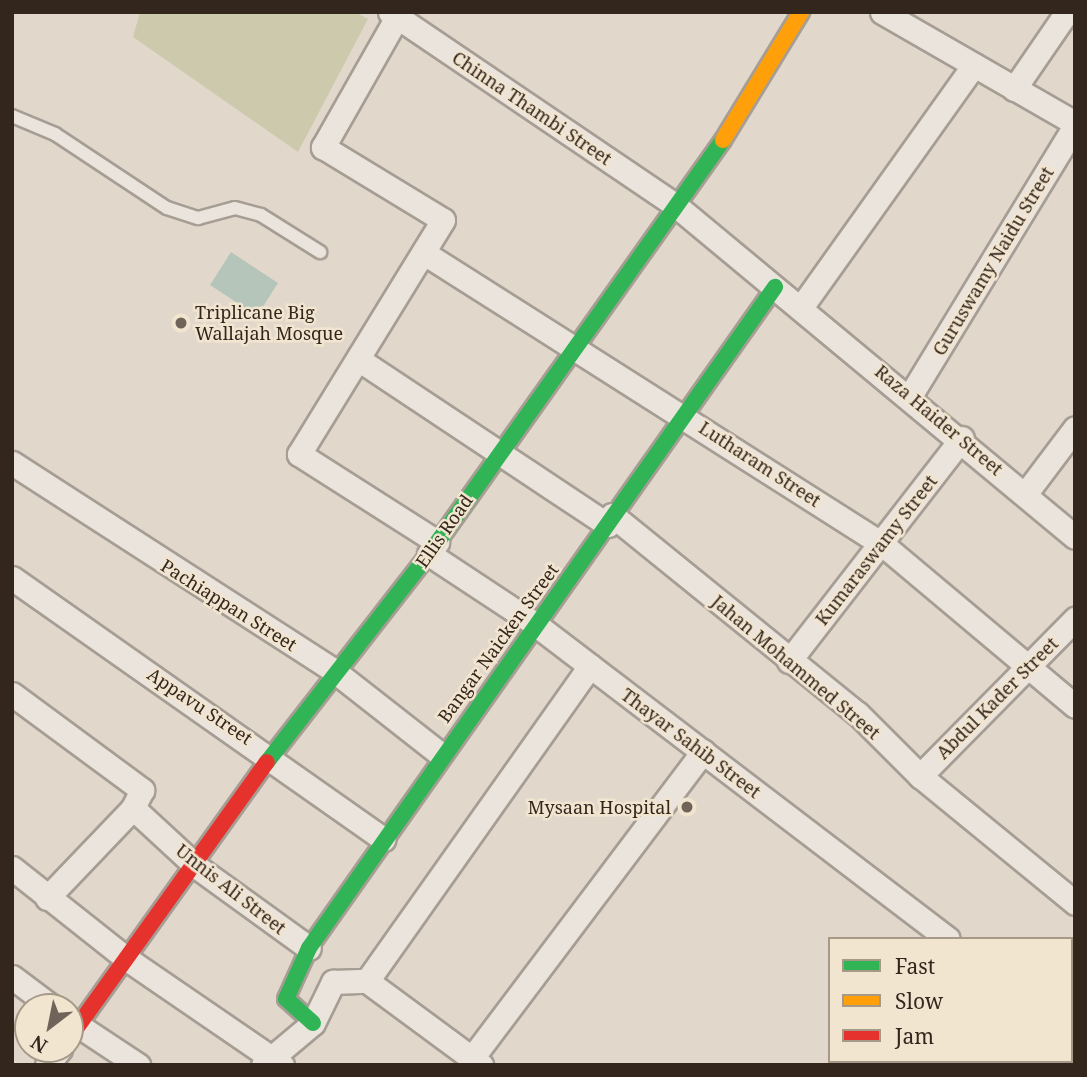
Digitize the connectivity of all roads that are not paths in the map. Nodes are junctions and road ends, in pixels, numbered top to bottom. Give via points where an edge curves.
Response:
1 (801, 12) edge
2 (882, 12) edge
3 (1067, 12) edge
4 (393, 14) edge
5 (974, 65) junction
6 (1014, 89) junction
7 (12, 116) edge
8 (1075, 125) edge
9 (674, 204) junction
10 (320, 252) dead end
11 (424, 253) junction
12 (775, 287) junction
13 (802, 306) junction
14 (574, 346) junction
15 (358, 359) junction
16 (910, 396) junction
17 (682, 412) junction
18 (1075, 428) edge
19 (962, 438) junction
20 (498, 454) junction
21 (12, 463) edge
22 (1026, 493) junction
23 (610, 520) junction
24 (1075, 537) edge
25 (882, 544) junction
26 (433, 548) junction
27 (12, 578) edge
28 (1075, 619) edge
29 (535, 624) junction
30 (789, 661) junction
31 (1030, 664) junction
32 (590, 666) junction
33 (333, 670) junction
34 (12, 694) edge
35 (1075, 705) edge
36 (703, 751) junction
37 (440, 754) junction
38 (271, 755) junction
39 (920, 776) junction
40 (133, 808) junction
41 (384, 839) junction
42 (197, 867) junction
43 (12, 869) edge
44 (47, 898) junction
45 (1075, 903) edge
46 (945, 937) edge
47 (309, 948) junction
48 (127, 959) junction
49 (12, 977) edge
50 (367, 981) junction
51 (33, 993) edge
52 (84, 1014) edge
53 (313, 1023) junction
54 (84, 1034) edge
55 (476, 1061) edge
56 (272, 1062) edge
57 (138, 1065) edge

1 - 9 street, Ellis Road via 763,83
2 - 5 street
3 - 6 street
4 - 9 street, Chinna Thambi Street
4 - 11 street via 323,147 443,220
5 - 6 street
5 - 13 street
6 - 8 street
7 - 10 lane via 55,134 167,208 198,218 235,208 261,215
8 - 16 street, Guruswamy Naidu Street
9 - 12 street, Chinna Thambi Street
9 - 14 street, Ellis Road
11 - 14 street, Lutharam Street
11 - 15 street
12 - 13 street, Raza Haider Street
12 - 17 street, Bangar Naicken Street
13 - 16 street, Raza Haider Street
14 - 17 street, Lutharam Street
14 - 20 street, Ellis Road
15 - 20 street, Jahan Mohammed Street
15 - 26 street, Thayar Sahib Street via 299,454
16 - 19 street, Raza Haider Street
17 - 23 street, Bangar Naicken Street
17 - 25 street, Lutharam Street
18 - 22 street
19 - 22 street, Raza Haider Street
19 - 25 street, Kumaraswamy Street
20 - 23 street, Jahan Mohammed Street
20 - 26 street, Ellis Road
21 - 33 street, Pachiappan Street
22 - 24 street, Raza Haider Street
23 - 29 street, Bangar Naicken Street
23 - 30 street, Jahan Mohammed Street
25 - 30 street, Kumaraswamy Street
25 - 31 street, Lutharam Street
26 - 29 street, Thayar Sahib Street
26 - 33 street, Ellis Road
27 - 38 street, Appavu Street
28 - 31 street, Abdul Kader Street
29 - 32 street, Thayar Sahib Street
29 - 37 street, Bangar Naicken Street
30 - 39 street, Jahan Mohammed Street via 858,714
31 - 35 street, Lutharam Street
31 - 39 street, Abdul Kader Street
32 - 36 street, Thayar Sahib Street
32 - 50 street
33 - 37 street, Pachiappan Street
33 - 38 street, Ellis Road
34 - 40 street via 142,790
36 - 46 street, Thayar Sahib Street
36 - 55 street
37 - 41 street, Bangar Naicken Street
38 - 41 street, Appavu Street
38 - 42 street, Ellis Road
39 - 45 street, Jahan Mohammed Street
40 - 42 street, Unnis Ali Street
40 - 44 street
41 - 47 street, Bangar Naicken Street
42 - 47 street, Unnis Ali Street
42 - 48 street, Ellis Road
43 - 44 street
44 - 48 street
47 - 53 street, Bangar Naicken Street via 286,999
48 - 52 street, Ellis Road
48 - 56 street
49 - 51 street
50 - 53 street via 333,982
50 - 55 street
53 - 56 street
54 - 57 street

